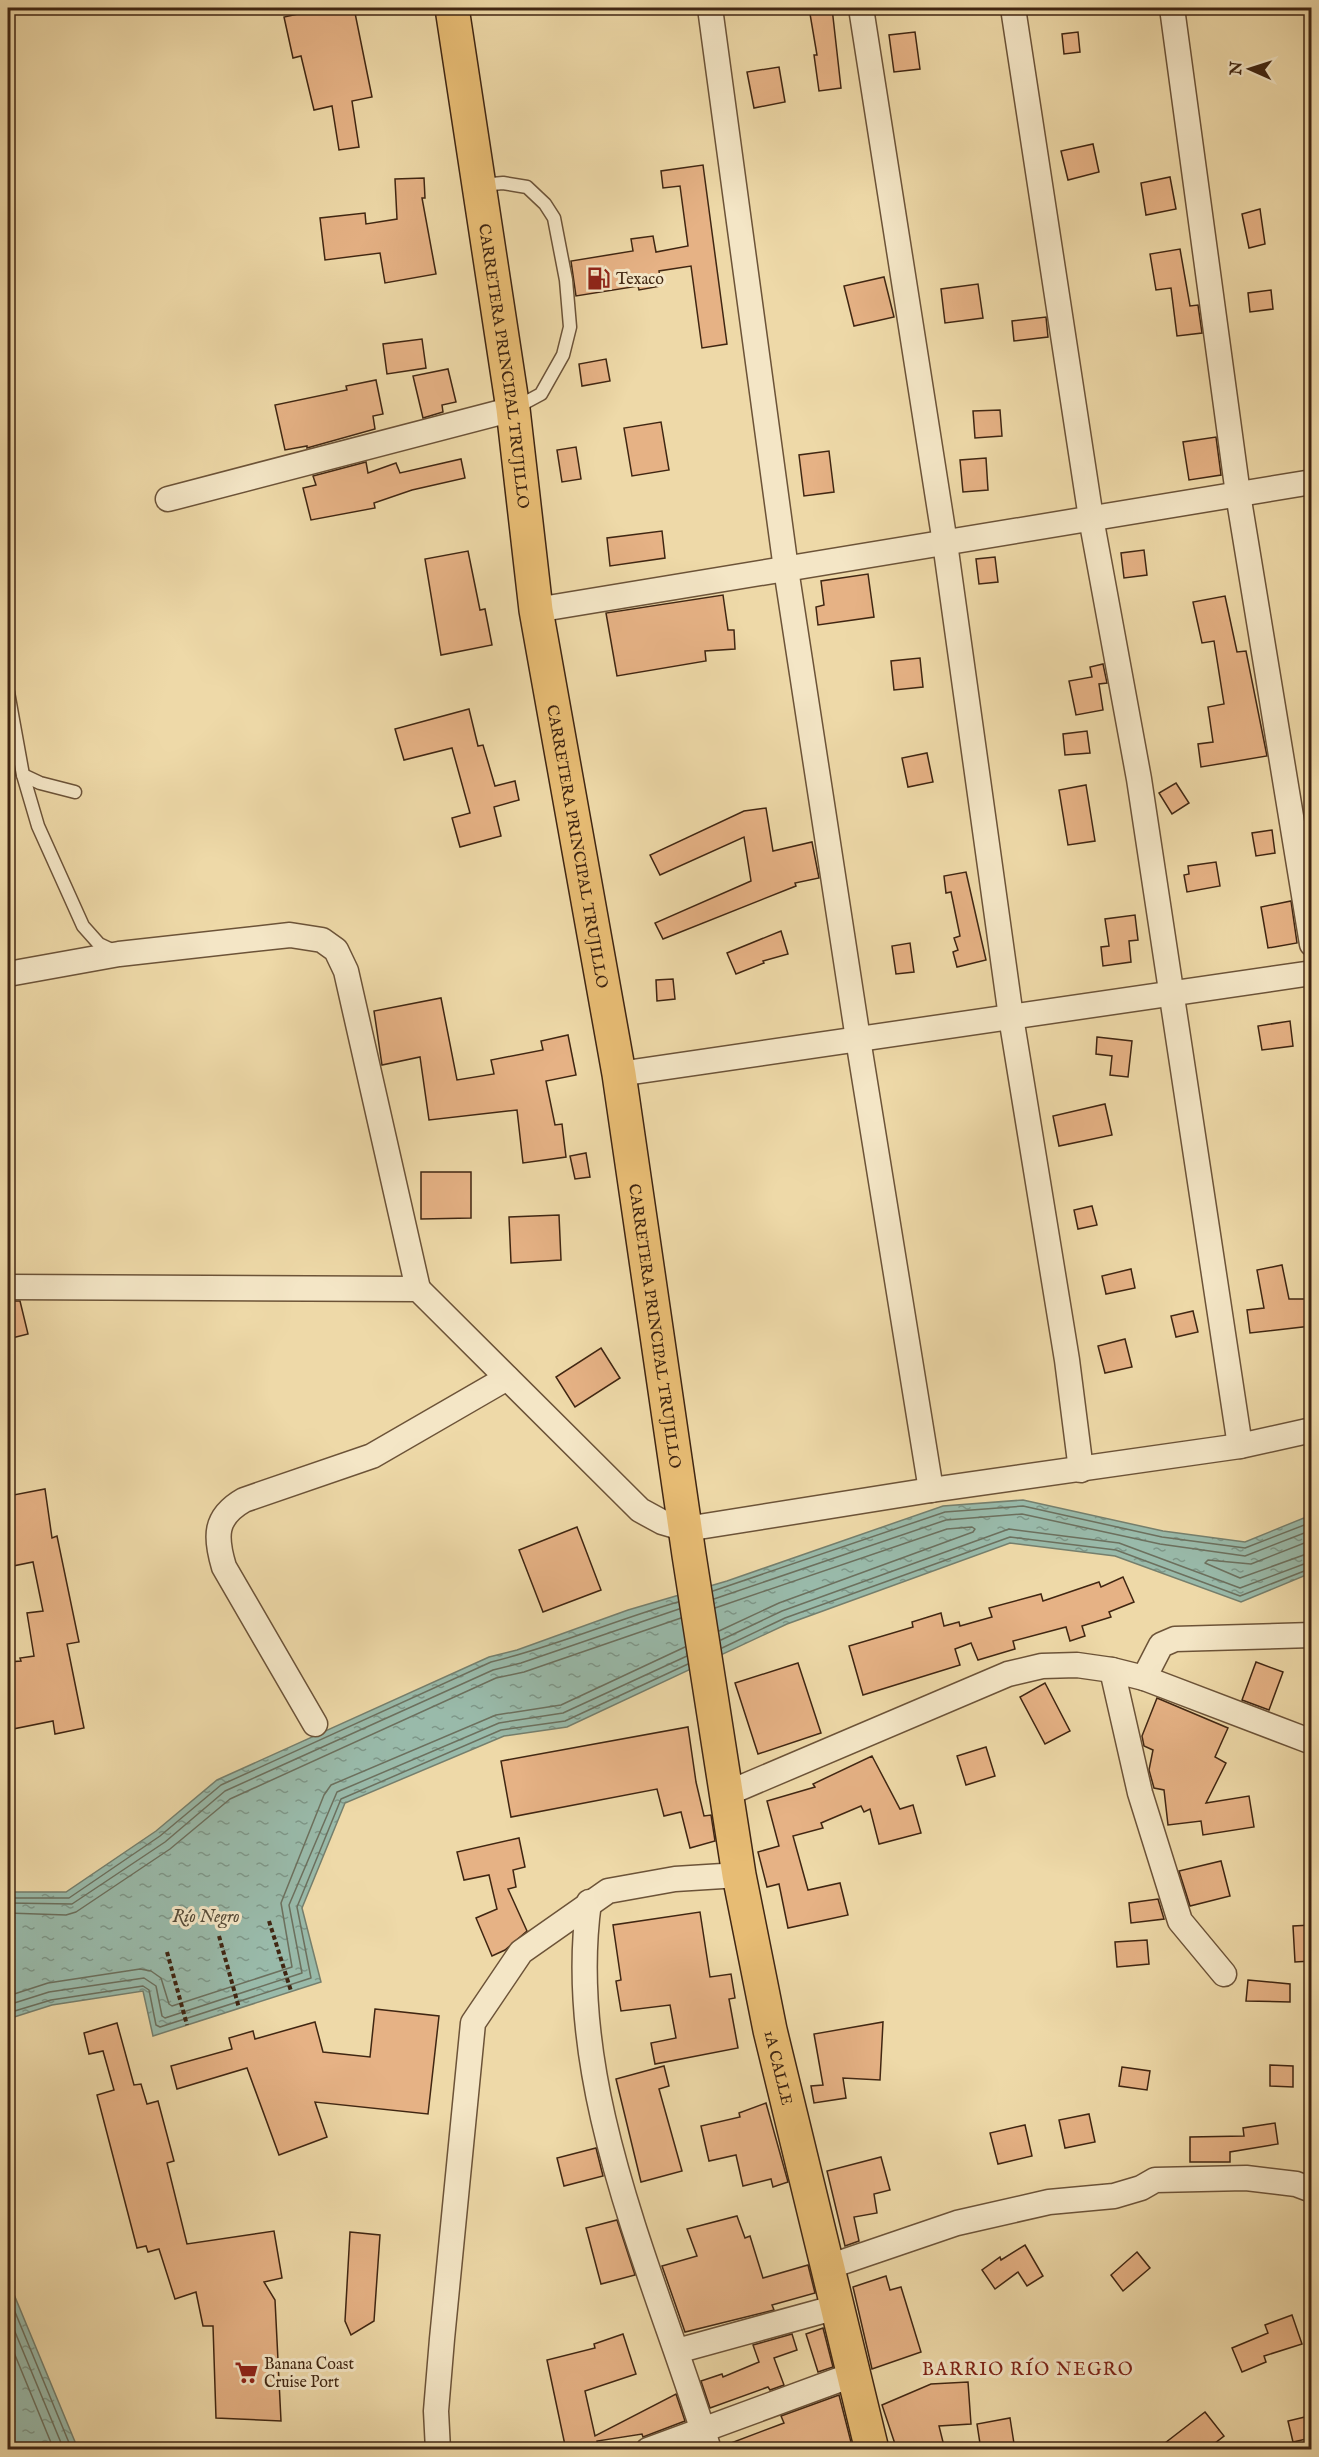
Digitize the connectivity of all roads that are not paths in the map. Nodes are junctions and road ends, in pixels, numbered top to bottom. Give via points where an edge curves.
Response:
1 (452, 8) edge
2 (710, 8) edge
3 (861, 8) edge
4 (1012, 8) edge
5 (1173, 8) edge
6 (480, 185) junction
7 (513, 409) junction
8 (1311, 482) edge
9 (1238, 494) junction
10 (168, 499) dead end
11 (1091, 518) junction
12 (945, 543) junction
13 (786, 569) junction
14 (536, 610) junction
15 (8, 692) edge
16 (23, 775) junction
17 (75, 792) dead end
18 (1311, 945) edge
19 (119, 954) junction
20 (1311, 973) edge
21 (8, 974) edge
22 (1173, 994) junction
23 (1011, 1017) junction
24 (858, 1039) junction
25 (619, 1074) junction
26 (8, 1287) edge
27 (418, 1288) junction
28 (507, 1378) junction
29 (1311, 1430) edge
30 (1240, 1446) junction
31 (1081, 1470) junction
32 (931, 1490) junction
33 (687, 1542) junction
34 (1311, 1635) edge
35 (1112, 1670) junction
36 (1144, 1678) junction
37 (709, 1683) joint
38 (315, 1724) dead end
39 (1311, 1742) edge
40 (726, 1794) junction
41 (739, 1875) junction
42 (589, 1902) junction
43 (1224, 1974) dead end
44 (1311, 2190) edge
45 (828, 2267) junction
46 (837, 2307) junction
47 (677, 2351) junction
48 (852, 2375) junction
49 (706, 2439) edge
50 (438, 2450) edge
51 (648, 2450) edge
52 (872, 2450) edge

1 - 6 main road, CARRETERA PRINCIPAL TRUJILLO
2 - 13 street
3 - 12 street
4 - 11 street
5 - 9 street
6 - 7 main road, CARRETERA PRINCIPAL TRUJILLO
6 - 7 lane via 527,187 545,204 554,218 566,280 570,327 563,355 541,394
7 - 10 street
7 - 14 main road, CARRETERA PRINCIPAL TRUJILLO
8 - 9 street
9 - 11 street
9 - 18 street
11 - 12 street
11 - 22 street
12 - 13 street
12 - 23 street
13 - 14 street
13 - 24 street
14 - 25 main road, CARRETERA PRINCIPAL TRUJILLO
15 - 16 lane
16 - 17 lane
16 - 19 lane via 38,826 83,926 99,944
19 - 21 street
19 - 27 street via 290,935 322,940 336,950 346,971
20 - 22 street
22 - 23 street
22 - 30 street
23 - 24 street
23 - 31 street
24 - 25 street
24 - 32 street
25 - 33 main road, CARRETERA PRINCIPAL TRUJILLO
26 - 27 street
27 - 28 street
28 - 33 street via 640,1510
28 - 38 street via 372,1456 244,1500 229,1509 221,1521 218,1547 225,1567
29 - 30 street
30 - 31 street
31 - 32 street
32 - 33 street
33 - 37 main road, CARRETERA PRINCIPAL TRUJILLO
34 - 36 street via 1175,1639 1161,1645
35 - 36 street
35 - 40 street via 1042,1666 1008,1674
35 - 43 street via 1140,1793 1180,1921
36 - 39 street
37 - 40 main road, 1A CALLE
40 - 41 main road, 1A CALLE
41 - 42 street via 675,1879 608,1891
41 - 45 main road, 1A CALLE via 770,2030
42 - 47 street via 584,1941 591,2055 615,2165
42 - 50 street via 521,1952 473,2023 436,2411
44 - 45 street via 1296,2184 1246,2178 1155,2180 1114,2196 1049,2202 957,2223
45 - 46 main road, 1A CALLE
46 - 47 street
46 - 48 main road, 1A CALLE
47 - 49 street
48 - 49 street
48 - 52 main road, 1A CALLE
49 - 51 street

